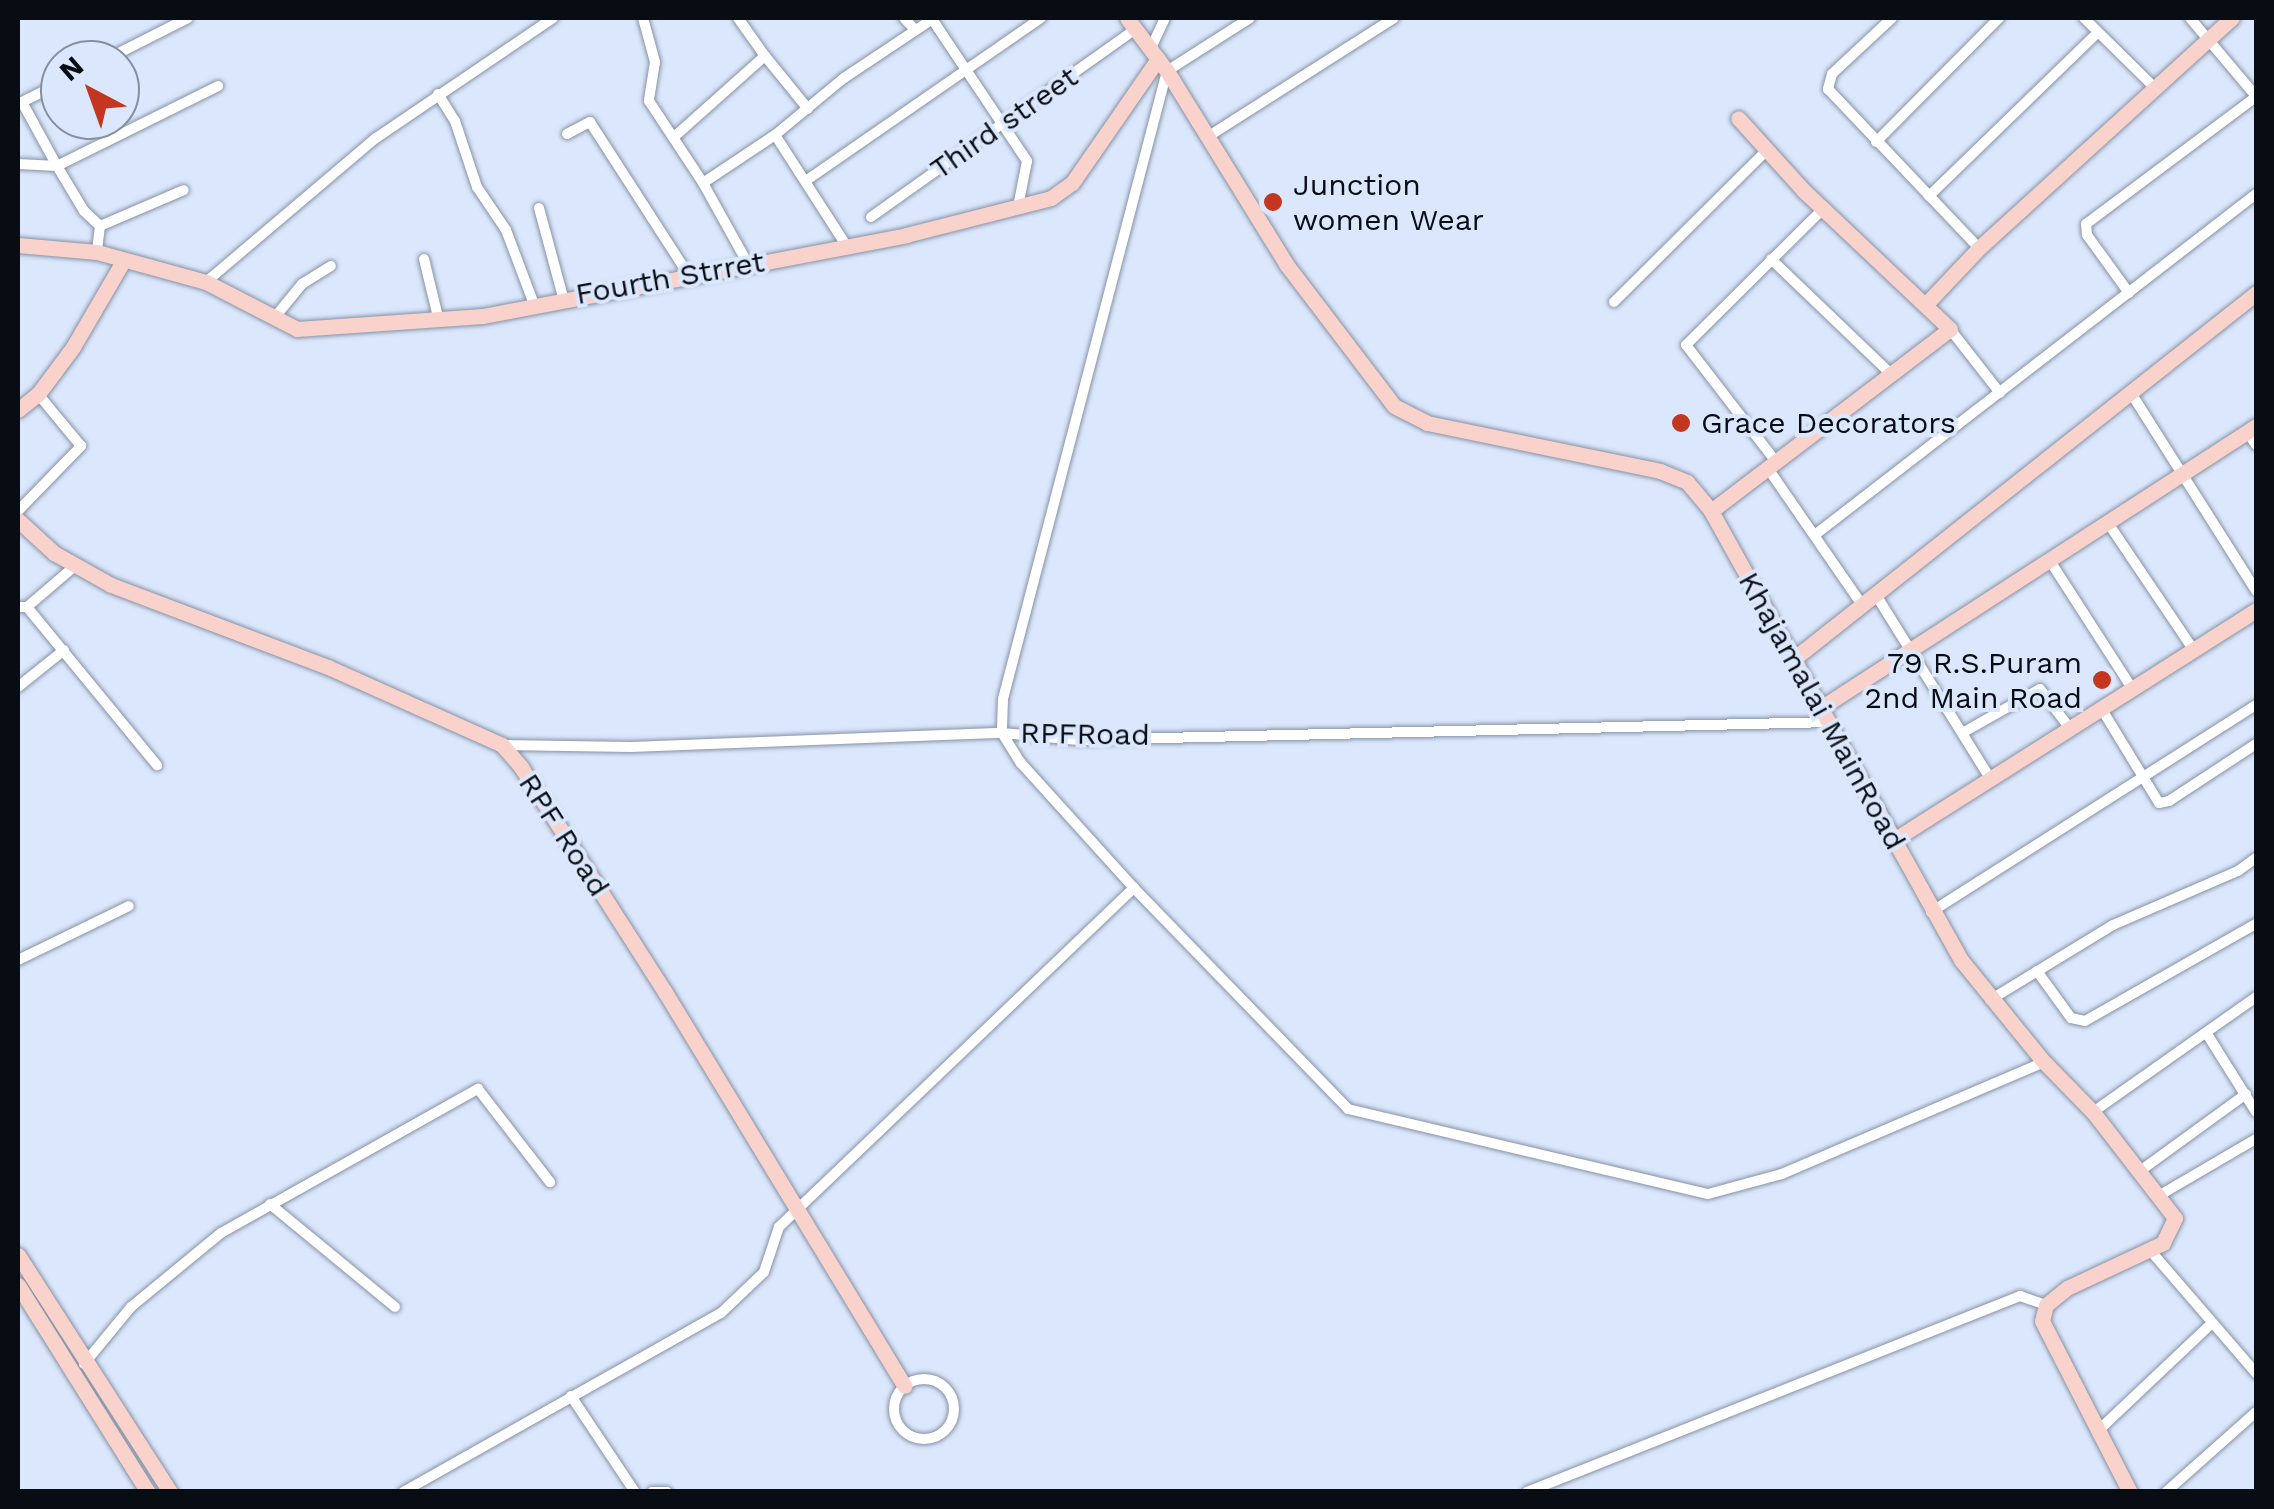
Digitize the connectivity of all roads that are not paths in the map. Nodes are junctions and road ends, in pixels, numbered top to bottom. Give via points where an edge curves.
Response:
1 (188, 18) edge
2 (553, 18) edge
3 (643, 18) edge
4 (738, 18) edge
5 (904, 18) edge
6 (933, 18) edge
7 (1041, 18) edge
8 (1165, 18) edge
9 (1250, 18) edge
10 (1394, 18) edge
11 (1892, 18) edge
12 (1999, 18) edge
13 (2084, 18) edge
14 (2190, 18) edge
15 (2232, 18) edge
16 (1132, 23) edge
17 (914, 30) junction
18 (2098, 32) junction
19 (2210, 38) junction
20 (140, 42) edge
21 (765, 56) junction
22 (1159, 59) junction
23 (966, 69) junction
24 (218, 86) dead end
25 (2155, 88) junction
26 (438, 94) junction
27 (2256, 97) edge
28 (20, 102) edge
29 (808, 110) junction
30 (1738, 118) dead end
31 (1004, 123) junction
32 (567, 134) dead end
33 (775, 135) junction
34 (1209, 136) junction
35 (674, 137) junction
36 (1876, 142) junction
37 (1768, 150) junction
38 (18, 164) edge
39 (57, 166) junction
40 (806, 180) junction
41 (703, 183) junction
42 (184, 190) dead end
43 (2256, 194) edge
44 (1929, 196) junction
45 (1018, 207) junction
46 (539, 208) dead end
47 (1823, 208) junction
48 (872, 217) dead end
49 (100, 226) junction
50 (18, 244) edge
51 (846, 245) junction
52 (1979, 248) junction
53 (97, 252) junction
54 (424, 259) dead end
55 (1771, 259) junction
56 (122, 262) junction
57 (748, 264) junction
58 (331, 266) dead end
59 (688, 274) junction
60 (206, 282) junction
61 (2129, 293) junction
62 (2256, 293) edge
63 (563, 297) junction
64 (1614, 302) dead end
65 (534, 304) junction
66 (1925, 306) junction
67 (275, 317) junction
68 (439, 322) junction
69 (1950, 329) junction
70 (1893, 376) junction
71 (2000, 393) junction
72 (2131, 393) junction
73 (38, 394) junction
74 (18, 410) edge
75 (2253, 434) edge
76 (1773, 467) junction
77 (2183, 475) junction
78 (18, 511) edge
79 (1711, 511) junction
80 (18, 520) edge
81 (2108, 523) junction
82 (1816, 534) junction
83 (2050, 561) junction
84 (76, 565) junction
85 (2256, 591) edge
86 (1876, 595) junction
87 (1862, 606) junction
88 (22, 607) edge
89 (2256, 610) edge
90 (2192, 649) junction
91 (64, 650) junction
92 (1911, 650) junction
93 (1796, 658) junction
94 (18, 687) edge
95 (2132, 688) junction
96 (2256, 705) edge
97 (2100, 708) junction
98 (1826, 715) junction
99 (2069, 728) junction
100 (1002, 732) junction
101 (1964, 732) junction
102 (2256, 744) edge
103 (502, 745) junction
104 (157, 765) dead end
105 (2142, 776) junction
106 (1990, 778) junction
107 (1892, 840) junction
108 (2256, 858) edge
109 (1134, 888) junction
110 (129, 906) dead end
111 (1931, 913) junction
112 (2256, 924) edge
113 (18, 960) edge
114 (2036, 971) junction
115 (2256, 997) edge
116 (1990, 1000) junction
117 (2208, 1034) junction
118 (2044, 1062) junction
119 (2246, 1094) junction
120 (2093, 1112) junction
121 (2256, 1112) edge
122 (2256, 1139) edge
123 (2140, 1171) junction
124 (550, 1182) dead end
125 (2160, 1195) junction
126 (270, 1204) junction
127 (799, 1208) junction
128 (2150, 1249) junction
129 (18, 1255) edge
130 (18, 1285) edge
131 (2046, 1306) junction
132 (396, 1307) dead end
133 (2212, 1323) junction
134 (78, 1369) junction
135 (2256, 1373) edge
136 (905, 1386) junction
137 (571, 1396) junction
138 (2256, 1412) edge
139 (2101, 1428) junction
140 (148, 1492) edge
141 (170, 1492) edge
142 (404, 1492) edge
143 (635, 1492) edge
144 (652, 1492) edge
145 (667, 1492) edge
146 (1527, 1492) edge
147 (2130, 1492) edge
148 (2166, 1492) edge

1 - 20 street
2 - 26 street
3 - 35 street via 655,62 649,101
4 - 21 street
5 - 17 street
6 - 17 street
6 - 23 street
7 - 23 street
8 - 22 street, RPFRoad
9 - 22 street
10 - 34 street
11 - 36 street via 1827,81
12 - 36 street
13 - 18 street
14 - 19 street
15 - 19 street
16 - 22 street, Khajamalai MainRoad
16 - 31 street, Third street
17 - 29 street
18 - 25 street
18 - 44 street
19 - 25 street
19 - 27 street
21 - 29 street
21 - 35 street
22 - 34 street, Khajamalai MainRoad
22 - 45 street, Fourth Strret via 1072,182 1051,198
22 - 100 street, RPFRoad via 1002,699
23 - 31 street
23 - 40 street
24 - 39 street
25 - 52 street
26 - 60 street
26 - 65 street via 455,121 482,198 506,230
27 - 61 street via 2086,224
28 - 39 street
29 - 33 street
30 - 37 street
31 - 45 street via 1026,161
31 - 48 street, Third street
32 - 59 street via 590,122
33 - 40 street
33 - 41 street
34 - 79 street, Khajamalai MainRoad via 1286,264 1402,412 1475,434 1660,470 1687,482
35 - 41 street
36 - 44 street
37 - 47 street
37 - 64 street
38 - 39 street
39 - 49 street
40 - 51 street
41 - 57 street
42 - 49 street
43 - 61 street
44 - 52 street
45 - 51 street, Fourth Strret
46 - 63 street
47 - 55 street
47 - 66 street
49 - 53 street
50 - 53 street, Fourth Strret
51 - 57 street, Fourth Strret
52 - 66 street
53 - 56 street, Fourth Strret
54 - 68 street
55 - 70 street
55 - 76 street via 1686,345
56 - 60 street, Fourth Strret
56 - 73 street
57 - 59 street, Fourth Strret
58 - 67 street via 302,284
59 - 63 street, Fourth Strret
60 - 67 street, Fourth Strret
61 - 71 street
62 - 72 street
63 - 65 street, Fourth Strret
65 - 68 street, Fourth Strret
66 - 69 street
67 - 68 street, Fourth Strret via 312,329
69 - 70 street
69 - 71 street
70 - 76 street
71 - 82 street
72 - 77 street
72 - 86 street
73 - 74 street
73 - 78 street via 82,446
75 - 77 street
76 - 79 street
76 - 82 street
77 - 81 street
77 - 85 street
79 - 93 street, Khajamalai MainRoad
80 - 84 street, RPF Road
81 - 83 street
81 - 90 street
82 - 87 street
83 - 92 street
83 - 95 street
84 - 88 street
84 - 103 street, RPF Road
86 - 87 street
86 - 92 street
87 - 93 street
88 - 91 street
89 - 90 street
90 - 95 street
91 - 94 street
91 - 104 street
92 - 98 street
92 - 101 street
93 - 98 street, Khajamalai MainRoad
95 - 97 street
96 - 105 street
97 - 99 street
97 - 105 street
98 - 100 street, RPFRoad via 1079,740
98 - 107 street, Khajamalai MainRoad
99 - 101 street via 2040,688
99 - 106 street
100 - 103 street via 631,747
100 - 109 street via 1021,763
101 - 106 street
102 - 105 street via 2164,803
103 - 127 street, RPF Road
105 - 111 street
106 - 107 street
107 - 111 street, Khajamalai MainRoad
108 - 114 street via 2113,925
109 - 118 street via 1348,1109 1708,1194 1782,1174
109 - 127 street
110 - 113 street
111 - 116 street, Khajamalai MainRoad
112 - 114 street via 2085,1021 2071,1018
114 - 116 street
115 - 117 street
116 - 118 street, Khajamalai MainRoad
117 - 119 street
117 - 120 street
118 - 120 street, Khajamalai MainRoad
119 - 121 street
119 - 123 street
120 - 123 street, Khajamalai MainRoad
122 - 125 street
123 - 125 street, Khajamalai MainRoad
124 - 126 street via 478,1089
125 - 128 street via 2175,1218 2172,1232
126 - 132 street
126 - 134 street via 221,1232 131,1307
127 - 136 street, RPF Road
127 - 137 street via 773,1237 764,1272 721,1313
128 - 131 street via 2067,1288
128 - 133 street
129 - 134 street
130 - 134 street
131 - 139 street via 2048,1337
131 - 146 street via 2020,1296
133 - 135 street
133 - 139 street
134 - 140 street
134 - 141 street
136 - 136 street via 922,1379 941,1382 953,1396 956,1409 936,1437 915,1440 896,1422 893,1402
137 - 142 street
137 - 143 street
138 - 148 street
139 - 147 street
144 - 145 street

